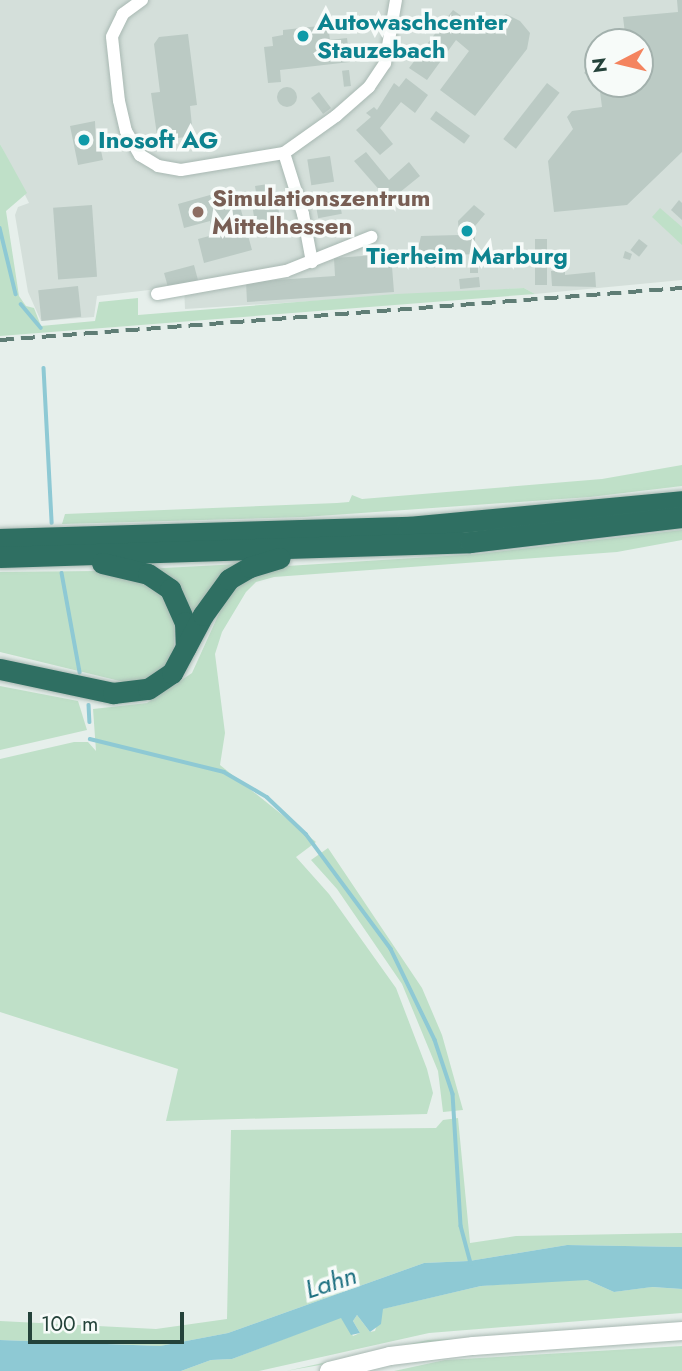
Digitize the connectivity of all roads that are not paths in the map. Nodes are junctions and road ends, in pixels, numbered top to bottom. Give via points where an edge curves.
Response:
1 (142, 0) edge
2 (396, 0) edge
3 (284, 153) junction
4 (371, 237) dead end
5 (312, 262) junction
6 (157, 294) dead end
7 (682, 501) edge
8 (682, 517) edge
9 (0, 539) edge
10 (362, 547) junction
11 (0, 556) edge
12 (55, 556) junction
13 (186, 649) junction
14 (0, 669) edge
15 (0, 674) edge
16 (23, 675) junction
17 (682, 1331) edge
18 (329, 1371) edge

1 - 3 street via 123,14 111,47 123,119 140,155 158,166 181,170
2 - 3 street via 389,52 379,75 336,116
3 - 5 street
4 - 5 street
5 - 6 street via 200,289
7 - 9 highway via 408,527
8 - 10 highway via 470,542
10 - 12 highway
10 - 13 highway via 282,558 239,572 213,599
11 - 12 highway
12 - 13 highway via 135,570 160,581 182,609
13 - 16 highway via 165,680 138,692 99,691
14 - 16 highway
15 - 16 highway
17 - 18 street via 473,1346 390,1356

